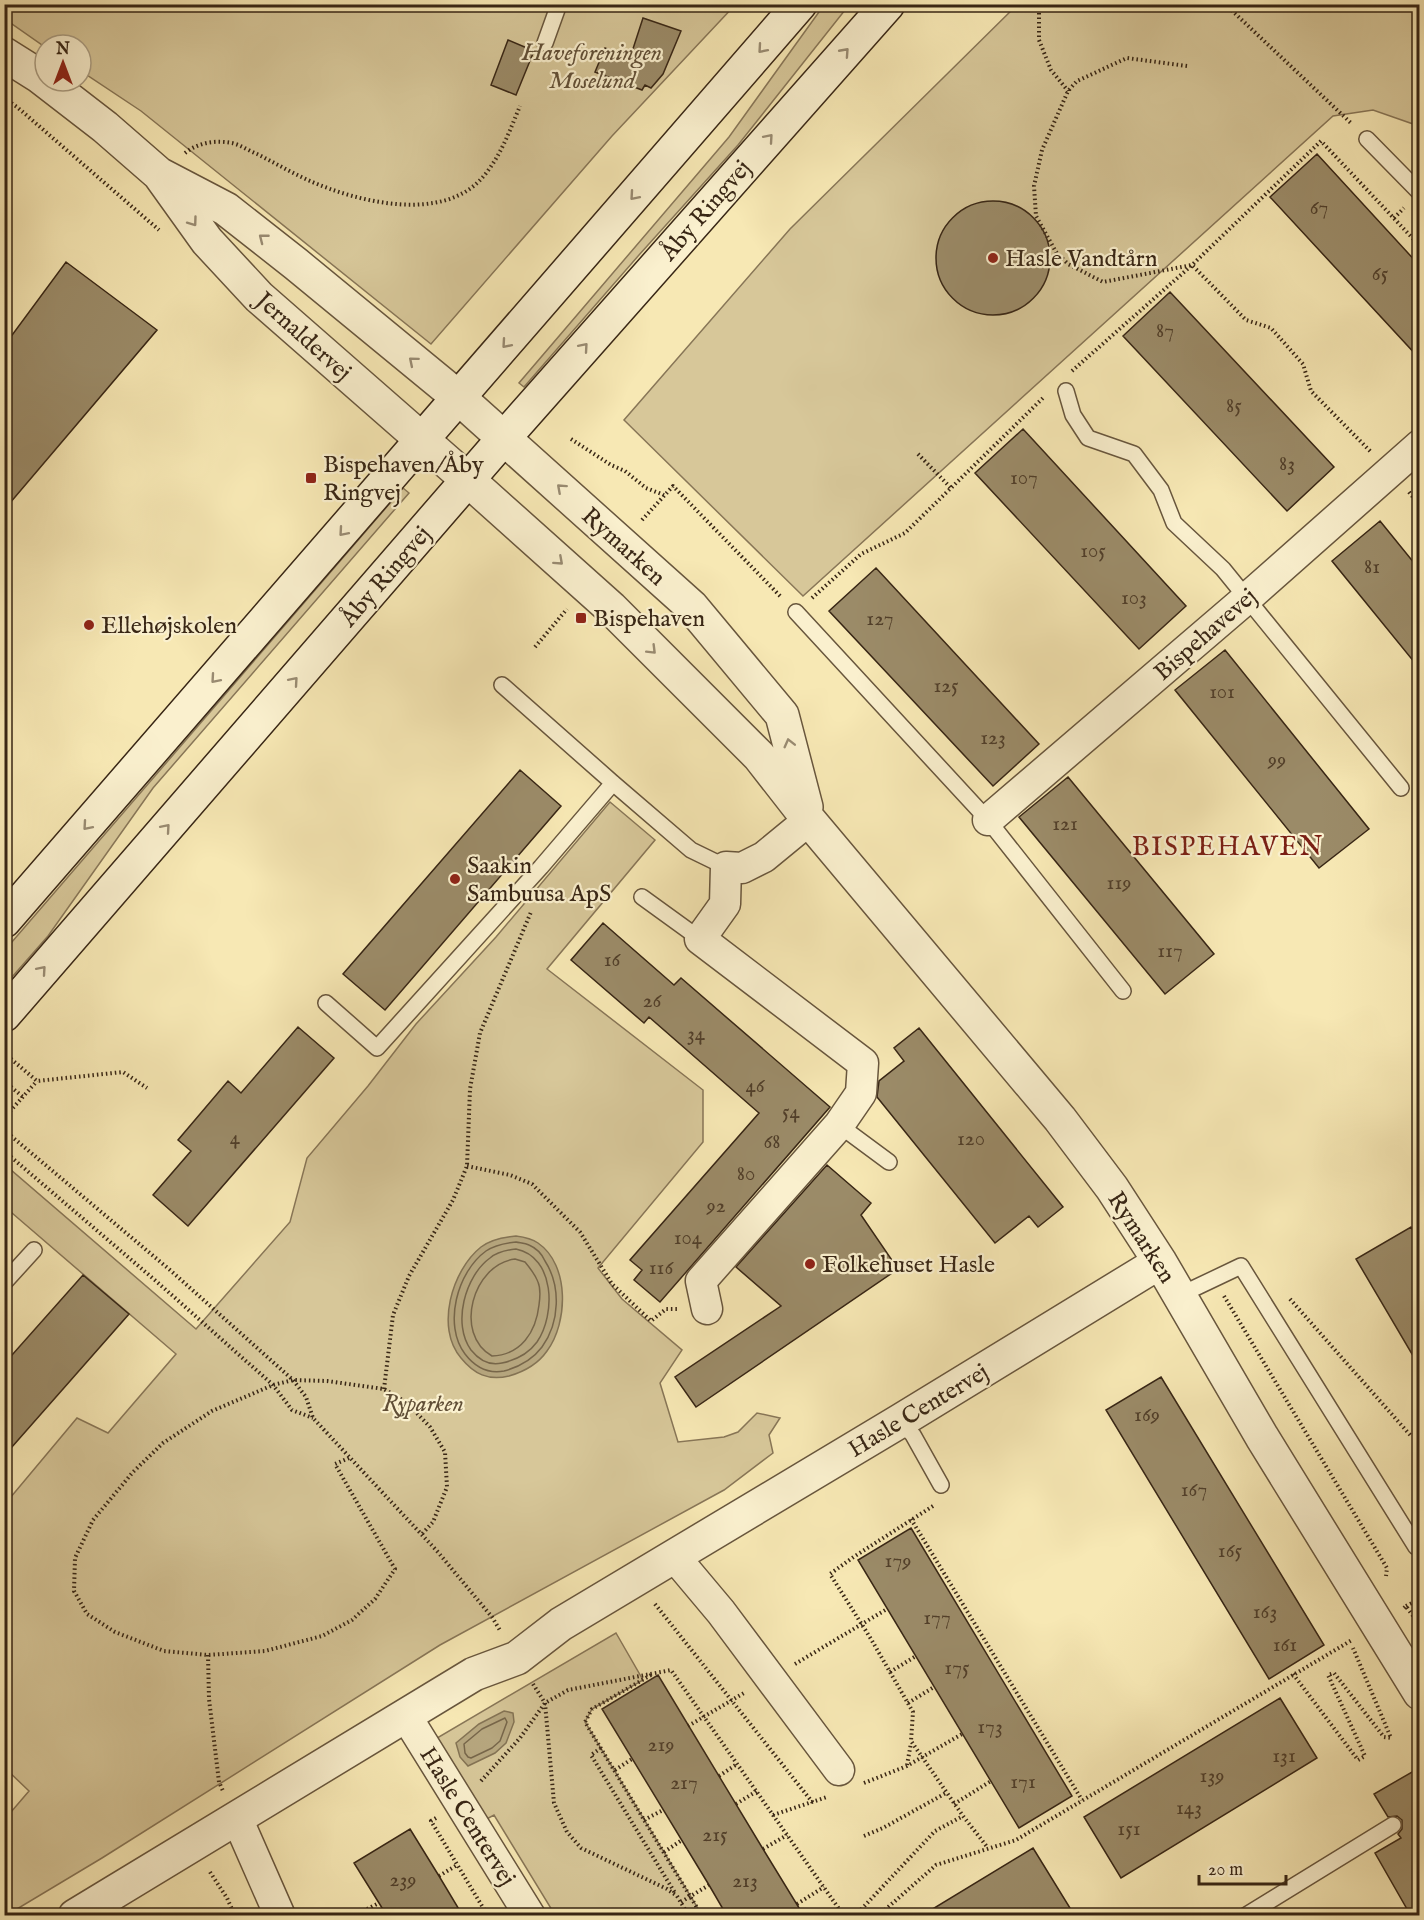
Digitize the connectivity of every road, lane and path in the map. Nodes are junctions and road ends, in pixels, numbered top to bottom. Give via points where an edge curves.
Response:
1 (559, 4) edge
2 (800, 4) edge
3 (888, 4) edge
4 (1040, 4) edge
5 (1225, 4) edge
6 (545, 43) dead end
7 (4, 54) edge
8 (1187, 66) dead end
9 (1068, 91) junction
10 (4, 98) edge
11 (520, 106) dead end
12 (1368, 139) joint
13 (159, 174) junction
14 (1419, 193) edge
15 (167, 238) dead end
16 (1419, 246) edge
17 (1192, 265) junction
18 (1070, 372) dead end
19 (1060, 389) joint
20 (459, 398) junction
21 (504, 438) junction
22 (571, 439) dead end
23 (422, 440) junction
24 (1419, 445) edge
25 (918, 454) dead end
26 (1390, 471) junction
27 (468, 480) junction
28 (951, 488) junction
29 (664, 495) junction
30 (1419, 506) edge
31 (622, 543) junction
32 (1246, 599) junction
33 (567, 608) dead end
34 (796, 612) junction
35 (535, 647) dead end
36 (502, 685) dead end
37 (613, 783) junction
38 (1401, 788) dead end
39 (809, 820) junction
40 (988, 820) junction
41 (541, 867) junction
42 (726, 867) junction
43 (642, 897) dead end
44 (4, 921) edge
45 (700, 939) junction
46 (1123, 991) dead end
47 (326, 1003) dead end
48 (4, 1015) edge
49 (4, 1053) edge
50 (4, 1081) edge
51 (37, 1081) junction
52 (147, 1088) dead end
53 (23, 1097) junction
54 (4, 1118) edge
55 (839, 1125) junction
56 (4, 1130) edge
57 (4, 1151) edge
58 (889, 1162) dead end
59 (467, 1166) junction
60 (34, 1250) dead end
61 (1160, 1262) junction
62 (1214, 1279) junction
63 (4, 1283) edge
64 (1284, 1292) dead end
65 (1180, 1295) junction
66 (707, 1309) joint
67 (293, 1380) junction
68 (273, 1385) junction
69 (384, 1389) junction
70 (900, 1421) junction
71 (1419, 1432) edge
72 (349, 1458) dead end
73 (942, 1485) dead end
74 (933, 1506) dead end
75 (911, 1519) junction
76 (422, 1534) dead end
77 (1416, 1546) dead end
78 (674, 1556) junction
79 (635, 1579) junction
80 (1419, 1599) edge
81 (1406, 1606) dead end
82 (887, 1609) dead end
83 (1377, 1624) junction
84 (863, 1625) junction
85 (208, 1655) junction
86 (916, 1656) dead end
87 (890, 1672) junction
88 (655, 1673) junction
89 (1293, 1674) junction
90 (934, 1687) dead end
91 (1419, 1693) edge
92 (908, 1703) junction
93 (723, 1704) dead end
94 (406, 1716) junction
95 (704, 1716) junction
96 (688, 1726) dead end
97 (911, 1741) junction
98 (601, 1748) junction
99 (632, 1759) dead end
100 (737, 1764) junction
101 (907, 1766) dead end
102 (615, 1770) junction
103 (839, 1770) dead end
104 (489, 1771) dead end
105 (719, 1776) dead end
106 (990, 1781) dead end
107 (757, 1791) junction
108 (946, 1793) junction
109 (1082, 1800) junction
110 (813, 1803) dead end
111 (736, 1804) dead end
112 (954, 1804) junction
113 (663, 1810) dead end
114 (963, 1816) junction
115 (237, 1818) junction
116 (645, 1820) junction
117 (1393, 1825) dead end
118 (788, 1835) junction
119 (864, 1836) dead end
120 (682, 1840) dead end
121 (988, 1848) junction
122 (763, 1849) dead end
123 (664, 1852) junction
124 (457, 1865) dead end
125 (210, 1872) dead end
126 (439, 1876) dead end
127 (709, 1885) dead end
128 (824, 1887) junction
129 (677, 1896) dead end
130 (691, 1896) junction
131 (681, 1902) dead end
132 (379, 1903) dead end
133 (797, 1904) dead end
134 (75, 1916) edge
135 (235, 1916) edge
136 (280, 1916) edge
137 (358, 1916) edge
138 (530, 1916) edge
139 (702, 1916) edge
140 (844, 1916) edge
141 (855, 1916) edge
142 (878, 1916) edge
143 (1245, 1916) edge

1 - 6 lane
2 -> 20 street
21 -> 3 street, Åby Ringvej
4 - 9 path via 1039,40 1051,70
5 - 12 path
7 - 13 street, Jernaldervej via 105,127
8 - 9 path via 1127,58 1077,81
9 - 17 path via 1042,150 1034,186 1036,216 1056,252 1068,264 1103,282
10 - 15 path
11 - 13 path via 482,179 459,196 421,205 384,203 342,193 235,144 216,141 193,146
12 - 14 lane
20 -> 13 street, Jernaldervej via 226,209
13 -> 23 street, Jernaldervej via 207,241 259,297
16 - 17 path via 1321,141
17 - 18 path
17 - 26 path via 1246,320 1270,328 1303,364 1311,391
19 - 28 path
19 - 32 lane via 1088,438 1134,454 1161,490 1174,523 1223,569
20 - 21 street, Jernaldervej
20 - 23 street
21 - 27 street, Åby Ringvej
31 -> 21 street, Rymarken
22 - 29 path via 646,488
23 - 27 street, Jernaldervej
23 -> 44 street
24 - 26 street, Bispehavevej
25 - 28 path
26 - 30 path
26 - 32 street, Bispehavevej
27 -> 39 street, Rymarken via 611,608 759,756
48 -> 27 street, Åby Ringvej
28 - 34 path via 905,532 861,554
29 - 31 path
29 - 34 path via 673,486
39 -> 31 street, Rymarken via 782,715 697,612
32 - 38 lane
32 - 40 street, Bispehavevej
33 - 35 path
34 - 40 lane
36 - 37 lane
37 - 41 lane
37 - 42 lane via 691,850
39 - 42 street via 764,857 742,868
39 - 61 street, Rymarken via 1060,1119 1112,1188
40 - 46 lane
41 - 47 lane via 376,1048
41 - 59 path via 530,916 480,1033 470,1089
42 - 45 street via 725,904
43 - 45 lane
45 - 55 street via 863,1063 861,1093
49 - 51 path
50 - 53 path
51 - 52 path via 123,1072
51 - 53 path
53 - 54 path
55 - 58 lane
55 - 66 street via 701,1281
56 - 67 path via 170,1269
57 - 68 path
59 - 66 path via 532,1184 580,1232 612,1284 651,1321 666,1309
59 - 69 path via 453,1200 409,1276 393,1315
60 - 63 lane
61 - 65 street, Rymarken
61 - 70 street, Hasle Centervej
62 - 65 lane
62 - 77 lane via 1241,1266
62 - 83 path via 1387,1568
64 - 71 path via 1411,1436
65 - 83 street, Rymarken
67 - 68 path
67 - 68 path via 306,1397 313,1418 292,1410
67 - 69 path
68 - 85 path via 212,1411 163,1443 93,1520 75,1558 74,1591 87,1614 115,1632 164,1651
69 - 76 path via 407,1403 430,1427 445,1452 447,1487 433,1522
70 - 73 lane via 913,1435
70 - 78 street, Hasle Centervej
72 - 85 path via 335,1464 395,1569 375,1599 352,1620 322,1636 265,1651
74 - 75 path
75 - 84 path via 830,1574
75 - 109 path
78 - 79 street, Hasle Centervej
78 - 103 street via 721,1612
79 - 94 street, Hasle Centervej via 561,1624 517,1658 474,1674
79 - 110 path
80 - 81 path
82 - 84 path
83 - 91 street, Rymarken
84 - 87 path
85 - 115 path via 219,1782
86 - 87 path
87 - 92 path
88 - 95 path via 671,1670
88 - 98 path via 592,1709 585,1722
88 - 104 path via 568,1690 545,1703
89 - 89 path via 1350,1641 1391,1738 1384,1737 1334,1673 1328,1675 1365,1756 1358,1760
89 - 109 path
90 - 92 path
92 - 97 path via 913,1712
93 - 95 path
94 - 115 street, Hasle Centervej
94 - 138 street, Hasle Centervej
95 - 96 path
95 - 100 path
97 - 101 path
97 - 108 path
98 - 102 path
98 - 129 path via 591,1755
99 - 102 path
100 - 105 path
100 - 107 path
102 - 116 path
106 - 112 path
107 - 111 path
107 - 118 path
108 - 112 path
108 - 119 path
109 - 121 path via 1016,1839
112 - 114 path
113 - 116 path
114 - 121 path
114 - 141 path via 935,1831
115 - 134 street, Hasle Centervej
115 - 136 street
116 - 123 path
117 - 143 lane
118 - 122 path
118 - 128 path
120 - 123 path
121 - 142 path via 936,1865
123 - 130 path
124 - 126 path
125 - 135 path
127 - 130 path
128 - 133 path
128 - 140 path
130 - 131 path
130 - 139 path
132 - 137 path

